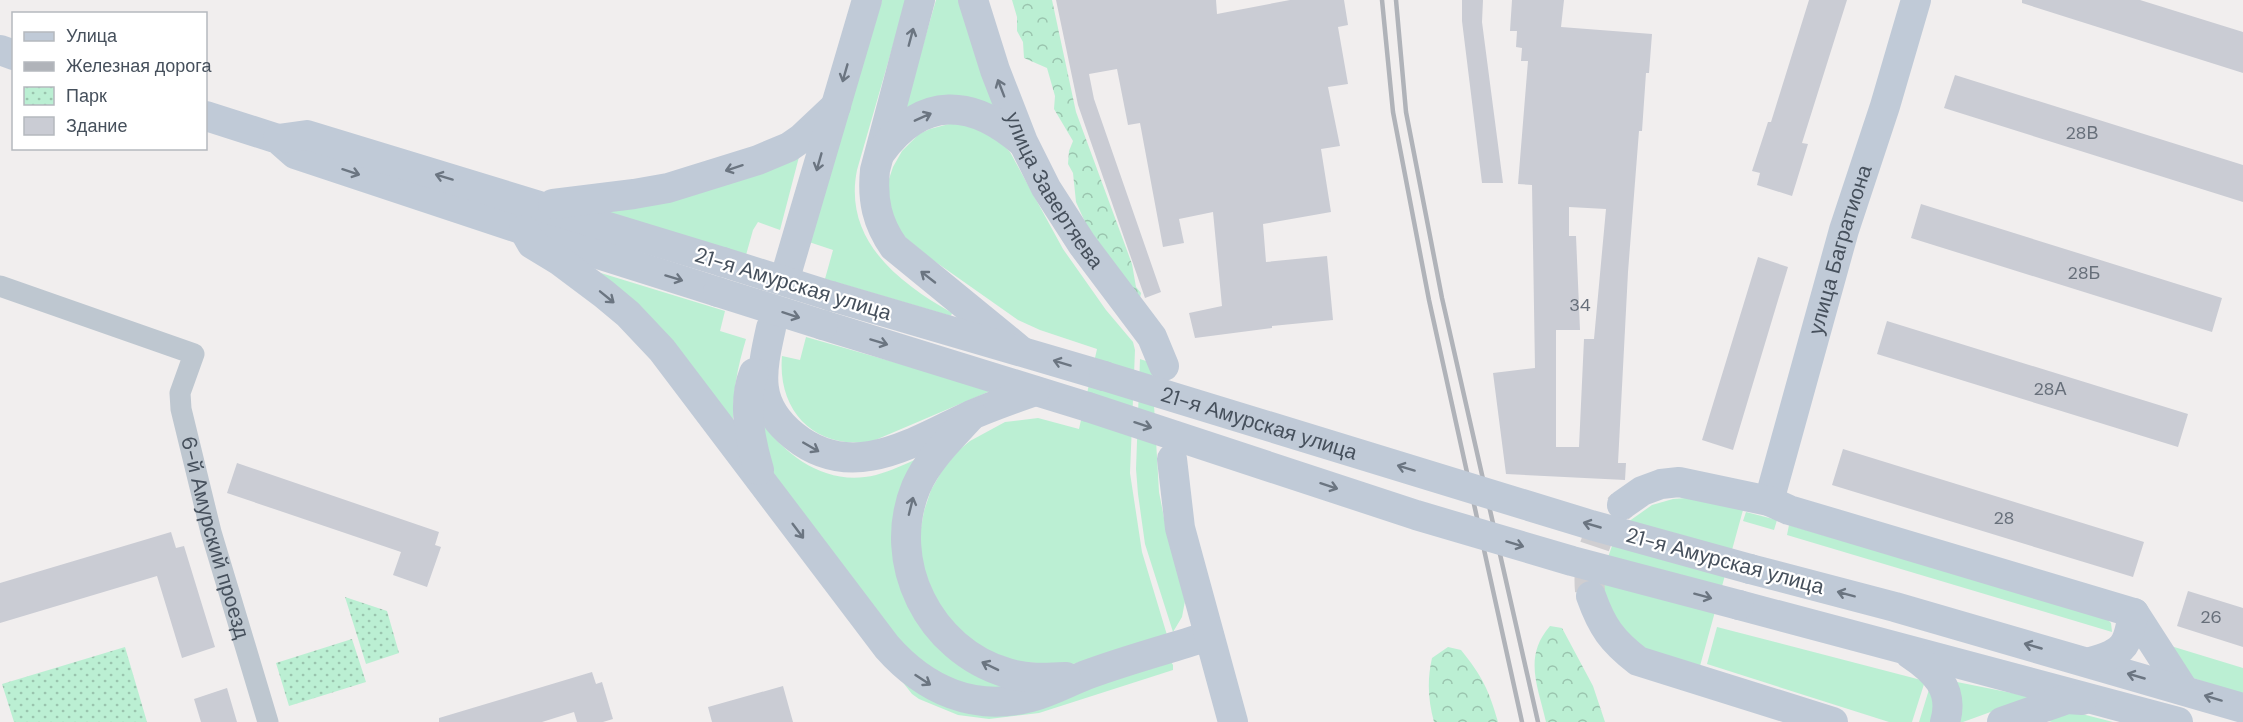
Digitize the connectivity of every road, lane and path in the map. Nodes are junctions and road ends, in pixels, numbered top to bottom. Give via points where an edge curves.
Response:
1 (867, 0) edge
2 (920, 0) edge
3 (973, 0) edge
4 (1916, 0) edge
5 (836, 106) junction
6 (207, 116) edge
7 (278, 139) junction
8 (1023, 142) junction
9 (880, 154) junction
10 (540, 206) junction
11 (525, 230) junction
12 (788, 268) dead end
13 (0, 286) edge
14 (1020, 350) junction
15 (1164, 366) dead end
16 (1035, 391) junction
17 (972, 415) junction
18 (1173, 459) dead end
19 (763, 484) junction
20 (1769, 501) junction
21 (1622, 505) tunnel mouth
22 (1591, 596) tunnel mouth
23 (2134, 613) junction
24 (1209, 636) junction
25 (1903, 649) junction
26 (2090, 662) junction
27 (1087, 675) junction
28 (2183, 689) junction
29 (2103, 701) junction
30 (2243, 708) edge
31 (268, 722) edge
32 (1233, 722) edge
33 (1833, 722) edge
34 (1945, 722) edge
35 (2002, 722) edge
36 (2178, 722) edge

1 -> 5 main road
9 -> 2 main road
8 -> 3 main road, улица Завертяева
4 - 20 main road, улица Багратиона via 1844,230
5 -> 10 main road via 802,138 758,160 659,190
5 -> 12 main road
6 - 7 main road, 21-я Амурская улица
10 -> 7 main road, 21-я Амурская улица via 307,135
7 -> 11 main road, 21-я Амурская улица via 295,154
9 -> 8 main road via 903,128 933,112 948,110 976,112
8 - 15 main road, улица Завертяева via 1059,211 1152,337
14 -> 9 main road via 894,247 875,210 873,185
10 - 14 main road, 21-я Амурская улица, bridge
11 -> 16 main road, 21-я Амурская улица, bridge
11 -> 19 main road via 532,244 604,294 645,332
13 - 31 street, 6-й Амурский проезд via 194,354 180,393 180,409 211,532
26 -> 14 main road, 21-я Амурская улица, bridge via 1592,525
16 - 17 main road
16 -> 25 main road, 21-я Амурская улица, bridge via 1572,561
19 -> 17 main road via 748,409 750,382 769,339 763,383 769,407 789,432 822,454 875,456
27 -> 17 main road via 1035,678 998,670 950,642 920,600 906,556 909,508 931,461
18 - 24 main road via 1180,528
19 -> 27 main road via 887,647 902,664 932,686 983,701 1017,700
20 - 21 main road via 1679,482 1642,491
20 - 23 main road
22 - 33 main road via 1600,621 1613,640 1638,662
23 - 26 main road via 2124,645
23 - 28 main road
24 - 27 main road
24 - 32 main road
25 - 29 main road, 21-я Амурская улица
25 - 34 main road via 1931,669 1942,685 1947,703
28 -> 26 main road, 21-я Амурская улица
30 -> 28 main road, 21-я Амурская улица
29 - 35 main road via 2067,699
29 - 36 main road, 21-я Амурская улица

